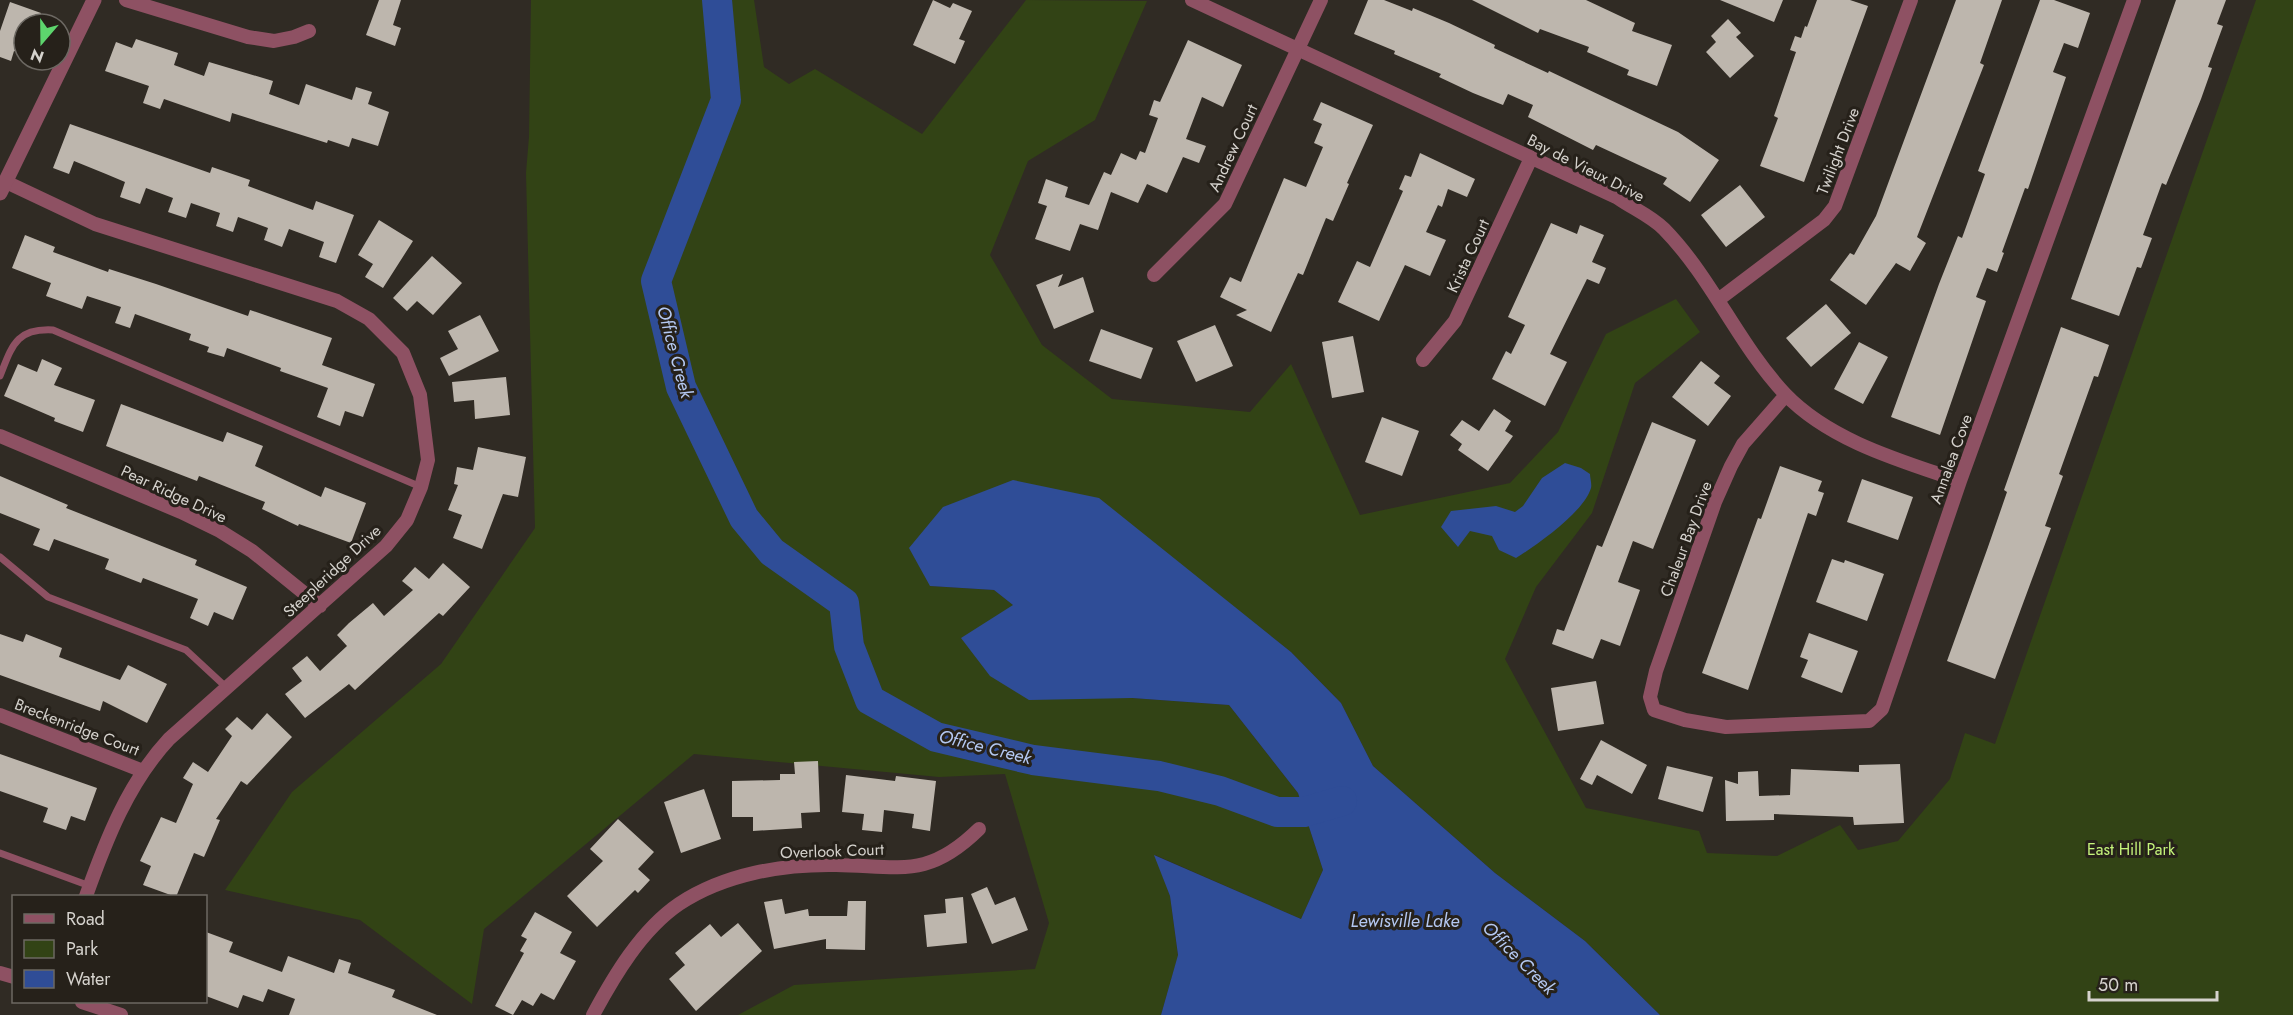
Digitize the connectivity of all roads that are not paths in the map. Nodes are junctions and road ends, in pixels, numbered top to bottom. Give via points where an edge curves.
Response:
1 (94, 0) edge
2 (126, 0) edge
3 (1192, 0) edge
4 (1321, 0) edge
5 (1911, 0) edge
6 (2134, 0) edge
7 (309, 31) dead end
8 (1298, 48) junction
9 (1531, 158) junction
10 (3, 188) edge
11 (1154, 275) dead end
12 (1718, 300) junction
13 (1423, 360) dead end
14 (0, 376) edge
15 (1786, 395) junction
16 (0, 436) edge
17 (1960, 481) junction
18 (421, 487) junction
19 (0, 557) edge
20 (320, 606) junction
21 (227, 688) junction
22 (1654, 710) joint
23 (0, 715) edge
24 (142, 771) junction
25 (979, 829) dead end
26 (0, 853) edge
27 (88, 891) edge
28 (85, 1003) edge
29 (121, 1015) edge
30 (592, 1015) edge

1 - 10 street
2 - 7 street via 248,37 274,41
3 - 8 street, Bay de Vieux Drive
4 - 8 street, Andrew Court
5 - 12 street, Twilight Drive via 1835,206 1824,220
6 - 17 street, Annalea Cove
8 - 9 street, Bay de Vieux Drive
8 - 11 street, Andrew Court via 1225,204
9 - 12 street, Bay de Vieux Drive via 1618,198 1662,227 1696,265
9 - 13 street, Krista Court via 1455,321
10 - 18 street, Steepleridge Drive via 95,224 337,302 369,319 403,353 420,395 428,460
12 - 15 street, Bay de Vieux Drive
14 - 18 lane via 22,334 37,329 53,330
15 - 17 street, Bay de Vieux Drive via 1855,441
15 - 22 street, Chaleur Bay Drive via 1743,444 1715,502 1656,671 1650,697
16 - 20 street, Pear Ridge Drive via 220,531 252,551
17 - 22 street, Annalea Cove via 1882,709 1869,721 1726,727
18 - 20 street, Steepleridge Drive via 407,520 386,546
19 - 21 lane via 48,597 186,650
20 - 21 street, Steepleridge Drive
21 - 24 street, Steepleridge Drive via 169,739
23 - 24 street, Breckenridge Court
24 - 27 street, Steepleridge Drive via 127,797
25 - 30 street, Overlook Court via 958,849 926,866 788,866 712,888 679,904 660,920 612,979
26 - 27 lane
28 - 29 street

